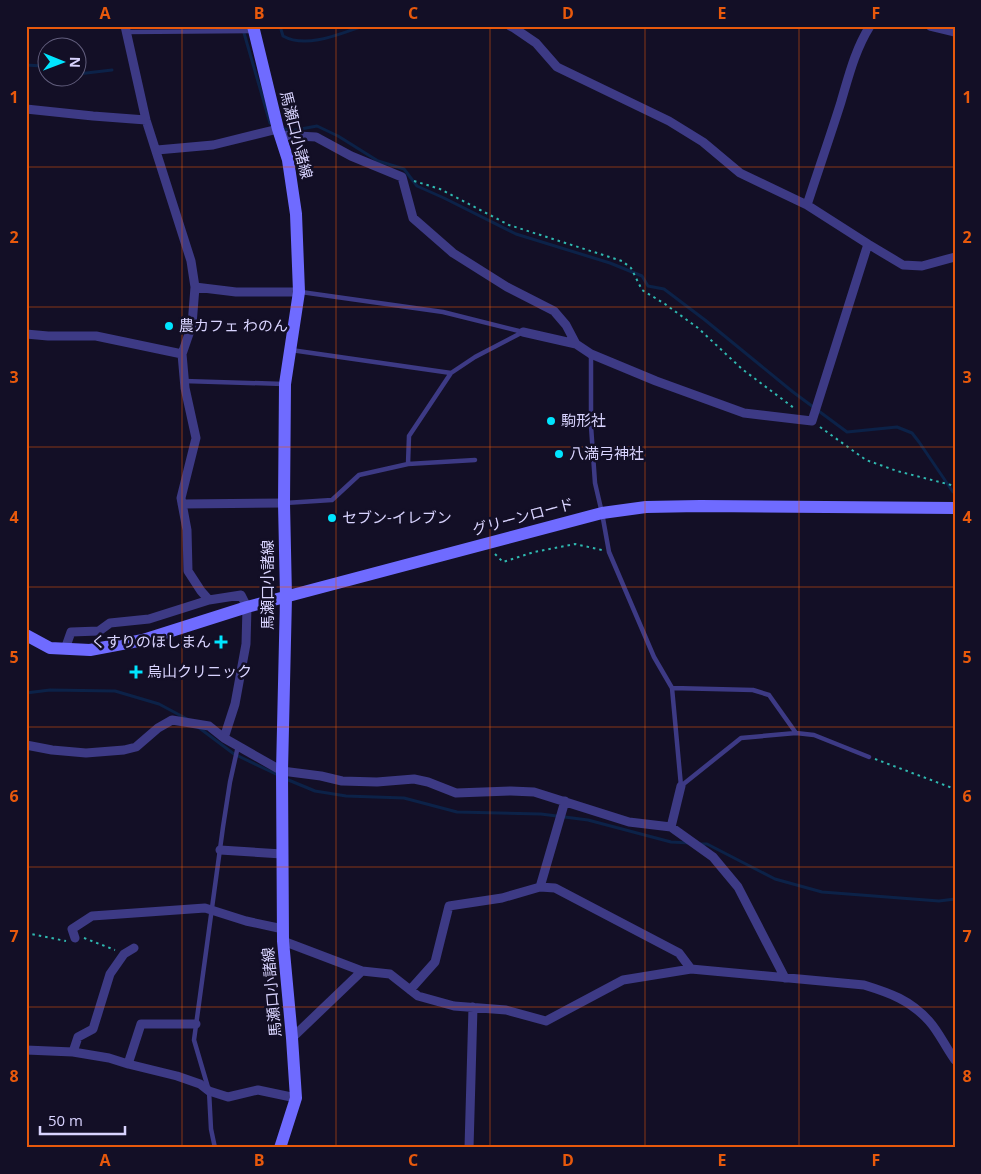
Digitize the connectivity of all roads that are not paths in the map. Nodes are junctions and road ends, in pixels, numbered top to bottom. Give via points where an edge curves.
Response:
1 (510, 26) edge
2 (870, 26) edge
3 (930, 26) edge
4 (125, 29) edge
5 (253, 29) edge
6 (955, 32) edge
7 (26, 109) edge
8 (146, 120) junction
9 (279, 132) junction
10 (156, 150) junction
11 (807, 205) junction
12 (868, 244) junction
13 (955, 249) edge
14 (953, 257) edge
15 (195, 288) junction
16 (299, 292) junction
17 (523, 332) junction
18 (26, 334) edge
19 (576, 344) junction
20 (290, 350) junction
21 (182, 354) junction
22 (591, 354) junction
23 (450, 373) junction
24 (184, 381) junction
25 (285, 384) junction
26 (475, 460) dead end
27 (408, 464) junction
28 (284, 503) junction
29 (182, 504) junction
30 (955, 508) edge
31 (602, 513) junction
32 (286, 597) junction
33 (209, 600) junction
34 (247, 606) junction
35 (26, 635) edge
36 (65, 649) junction
37 (672, 688) junction
38 (796, 733) junction
39 (224, 738) junction
40 (26, 745) edge
41 (238, 746) junction
42 (869, 757) road end
43 (282, 771) junction
44 (681, 786) junction
45 (565, 801) junction
46 (670, 827) junction
47 (220, 850) junction
48 (282, 854) junction
49 (540, 887) junction
50 (211, 909) junction
51 (283, 935) junction
52 (74, 938) dead end
53 (134, 948) dead end
54 (690, 968) junction
55 (362, 971) junction
56 (785, 978) junction
57 (410, 990) junction
58 (473, 1007) junction
59 (196, 1024) junction
60 (292, 1038) junction
61 (26, 1050) edge
62 (73, 1052) junction
63 (955, 1060) edge
64 (128, 1064) junction
65 (209, 1091) junction
66 (296, 1098) junction
67 (215, 1148) edge
68 (280, 1148) edge
69 (469, 1148) edge

1 - 11 street via 536,43 557,67 669,121 703,142 740,173
2 - 11 street via 850,69
3 - 6 street
4 - 5 lane
4 - 8 street
5 - 9 main road, 馬瀬口小諸線
7 - 8 street
8 - 10 street
9 - 10 street via 213,145
9 - 16 main road, 馬瀬口小諸線 via 288,160 296,214
9 - 19 street via 316,137 402,177 414,218 453,253 507,287 554,311
10 - 15 street via 191,261
11 - 12 street
12 - 14 street via 903,265 922,266
12 - 22 street via 812,421 744,413
13 - 14 lane
15 - 16 street
15 - 21 street via 192,325
16 - 17 lane via 442,312
16 - 20 main road, 馬瀬口小諸線
17 - 19 street
17 - 23 lane
18 - 21 street via 96,336
19 - 22 street
20 - 23 lane
20 - 25 main road, 馬瀬口小諸線
21 - 24 street
22 - 31 lane via 591,426 595,483
23 - 27 lane via 409,436
24 - 25 lane
24 - 29 street via 196,438
25 - 28 main road, 馬瀬口小諸線
26 - 27 lane
27 - 28 lane via 359,475 332,500
28 - 29 street
28 - 32 main road, 馬瀬口小諸線
29 - 33 street via 187,530 188,571
30 - 31 main road, グリーンロード via 700,506 646,507
31 - 32 main road, グリーンロード
31 - 37 lane via 609,552 654,657
32 - 34 main road, グリーンロード
32 - 43 main road, 馬瀬口小諸線
33 - 34 street via 241,595
33 - 36 street via 150,619 110,623 98,631 71,632
34 - 36 main road, グリーンロード via 143,640 90,650
34 - 39 street via 246,644 235,704
35 - 36 main road, グリーンロード via 50,648
37 - 38 lane via 754,690 769,695
37 - 44 lane
38 - 42 lane via 814,735
38 - 44 lane via 741,738
39 - 40 street via 209,726 172,720 136,747 124,750 86,753
39 - 41 street
41 - 43 street
41 - 47 lane
43 - 45 street via 342,781 414,779 456,793 534,792
43 - 48 main road, 馬瀬口小諸線
44 - 46 street
45 - 46 street via 629,822
45 - 49 street
46 - 56 street via 713,857 738,887
47 - 48 street
47 - 50 lane
48 - 51 main road, 馬瀬口小諸線
49 - 54 street via 555,888 680,953
49 - 57 street via 502,898 449,906 435,962
50 - 51 street
50 - 52 street via 92,916 72,929
50 - 59 lane
51 - 55 street
51 - 60 main road, 馬瀬口小諸線
53 - 62 street via 124,954 110,974 93,1029 78,1038
54 - 56 street
54 - 58 street via 623,980 546,1021 506,1010
55 - 57 street via 390,974
55 - 60 street
56 - 63 street via 864,985 887,992 907,1002 929,1021
57 - 58 street via 418,996 454,1006
58 - 69 street
59 - 64 street via 141,1024
59 - 65 lane via 194,1040
60 - 66 main road, 馬瀬口小諸線
61 - 62 street
62 - 64 street
64 - 65 street via 177,1076 200,1084
65 - 66 street via 228,1096 258,1090
65 - 67 lane
66 - 68 main road, 馬瀬口小諸線

